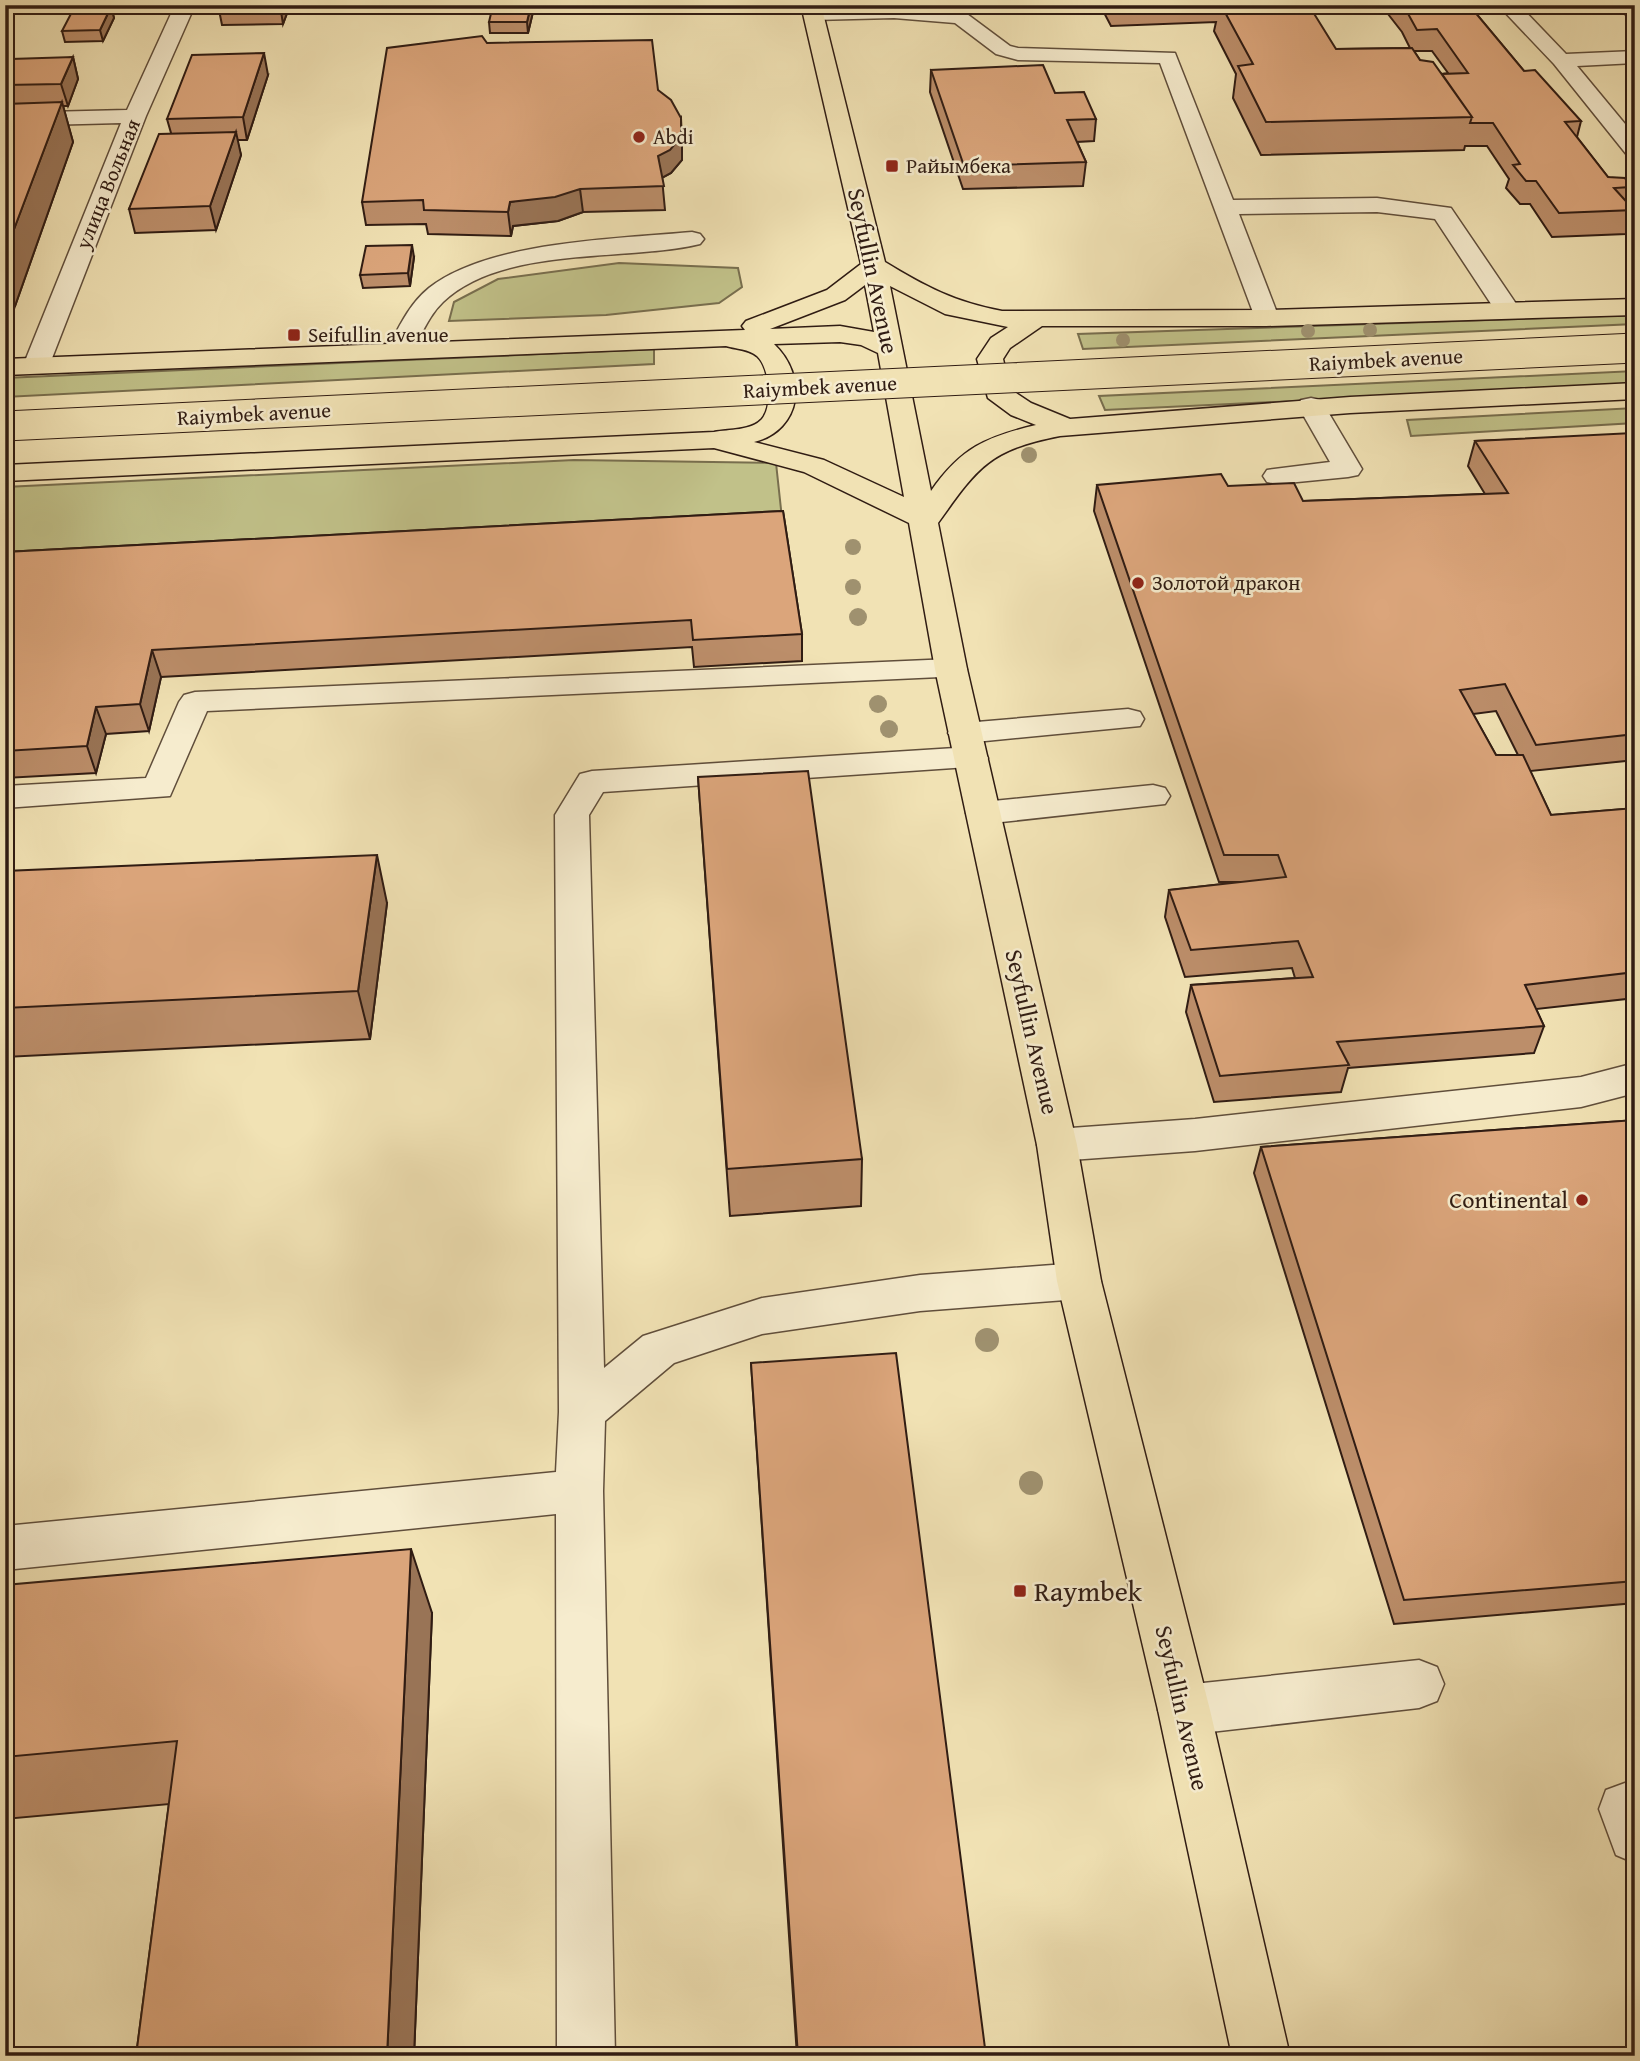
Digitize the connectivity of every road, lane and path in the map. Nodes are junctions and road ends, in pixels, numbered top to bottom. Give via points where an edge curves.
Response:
1 (185, 5) edge
2 (1508, 5) edge
3 (812, 10) edge
4 (1635, 57) edge
5 (1561, 60) junction
6 (135, 116) junction
7 (5, 120) edge
8 (1635, 150) edge
9 (1224, 207) junction
10 (692, 239) dead end
11 (874, 265) junction
12 (1635, 307) edge
13 (1508, 311) junction
14 (1266, 318) junction
15 (1035, 320) junction
16 (717, 337) junction
17 (1635, 348) edge
18 (400, 350) junction
19 (891, 350) junction
20 (36, 366) junction
21 (5, 367) edge
22 (1635, 391) edge
23 (1311, 406) junction
24 (5, 426) edge
25 (1070, 428) junction
26 (714, 440) junction
27 (5, 473) edge
28 (1277, 476) dead end
29 (925, 520) junction
30 (951, 668) junction
31 (1128, 719) dead end
32 (968, 746) junction
33 (1153, 796) dead end
34 (5, 797) edge
35 (983, 813) junction
36 (1635, 1078) edge
37 (1057, 1145) junction
38 (1079, 1281) junction
39 (582, 1412) junction
40 (579, 1491) junction
41 (5, 1548) edge
42 (1419, 1684) dead end
43 (1184, 1710) junction
44 (586, 2056) edge
45 (1261, 2056) edge

1 - 6 street, улица Вольная
2 - 5 street
3 - 9 street via 960,18 1003,50 1018,54 1168,57
3 - 11 main road, Seyfullin Avenue
4 - 5 street
5 - 8 street
6 - 7 street
6 - 20 street, улица Вольная
9 - 13 street via 1377,205 1443,213
9 - 14 street
10 - 18 street via 481,269 438,293 422,310
11 - 15 main road via 954,309
11 - 16 main road via 836,295
11 - 19 main road, Seyfullin Avenue
12 - 13 main road
13 - 14 main road
14 - 15 main road
15 - 25 main road via 1000,343 990,359 997,392 1021,409
16 - 18 main road
16 - 19 main road via 839,334 868,338
16 - 26 main road via 765,350 777,364 780,409 772,424 746,436
17 - 24 main road, Raiymbek avenue, bridge
18 - 20 main road
19 - 29 main road, Seyfullin Avenue
20 - 21 main road
22 - 23 main road
23 - 25 main road
23 - 28 street via 1348,469
25 - 29 main road via 1025,435 971,459
26 - 27 main road
26 - 29 main road via 814,466
29 - 30 main road, Seyfullin Avenue
30 - 32 main road, Seyfullin Avenue
30 - 34 street via 195,702 158,788
31 - 32 street
32 - 35 main road, Seyfullin Avenue
32 - 39 street via 592,782 572,815
33 - 35 street
35 - 37 main road, Seyfullin Avenue
36 - 37 street via 1581,1092 1195,1135
37 - 38 main road, Seyfullin Avenue
38 - 39 street via 920,1293 762,1317 659,1349
38 - 43 main road, Seyfullin Avenue
39 - 40 street
40 - 41 street
40 - 44 street
42 - 43 street
43 - 45 main road, Seyfullin Avenue

